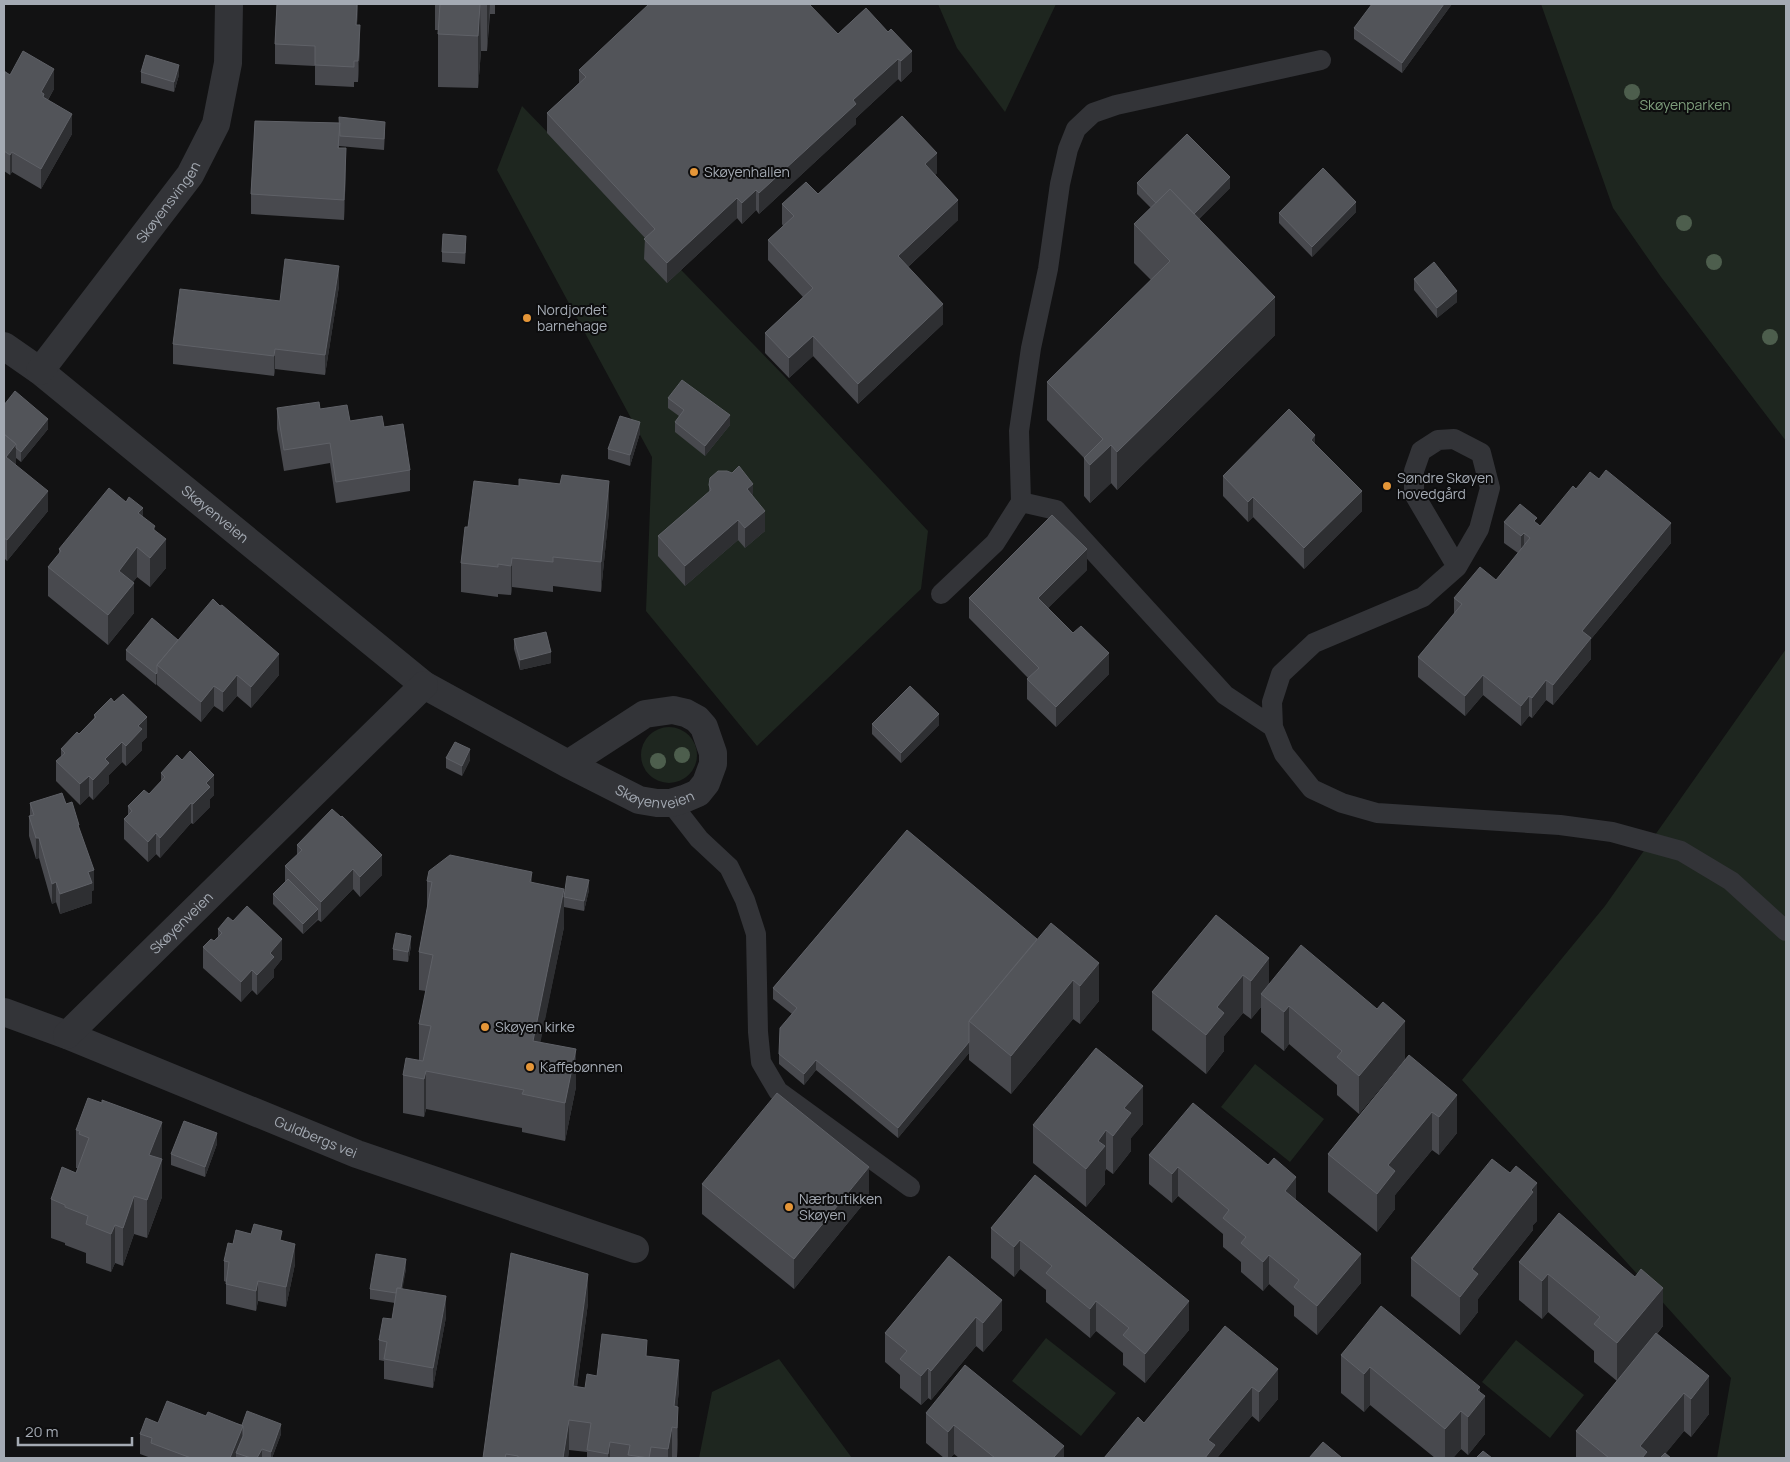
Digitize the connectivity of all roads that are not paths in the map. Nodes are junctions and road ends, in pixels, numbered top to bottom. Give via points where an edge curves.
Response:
1 (229, 4) edge
2 (1321, 60) dead end
3 (4, 346) edge
4 (40, 372) junction
5 (1021, 502) junction
6 (1458, 567) junction
7 (941, 594) dead end
8 (424, 685) junction
9 (1273, 726) junction
10 (568, 764) junction
11 (671, 803) junction
12 (1786, 931) edge
13 (4, 1012) edge
14 (67, 1035) junction
15 (910, 1187) dead end
16 (634, 1249) dead end

1 - 4 street, Skøyensvingen via 228,63 216,124 195,167
2 - 5 lane via 1116,104 1093,113 1076,129 1060,184 1048,269 1031,348 1019,431
3 - 4 street, Skøyenveien
4 - 8 street, Skøyenveien
5 - 7 lane via 995,543
5 - 9 lane via 1056,510 1225,695
6 - 6 lane via 1414,494 1414,471 1421,451 1438,440 1454,438 1481,453 1490,488 1479,529
6 - 9 lane via 1423,597 1314,644 1281,674 1272,702
8 - 10 street, Skøyenveien
8 - 14 street, Skøyenveien
9 - 12 lane via 1284,754 1312,789 1342,803 1377,813 1560,825 1612,832 1682,851 1731,881
10 - 11 street, Skøyenveien via 639,800
10 - 11 street, Skøyenveien via 645,714 674,710 686,713 704,727 713,753 713,764 706,783 698,793
11 - 15 lane via 699,839 729,867 746,900 756,934 758,1032 762,1062 778,1091
13 - 14 street, Guldbergs vei
14 - 16 street, Guldbergs vei via 357,1154

